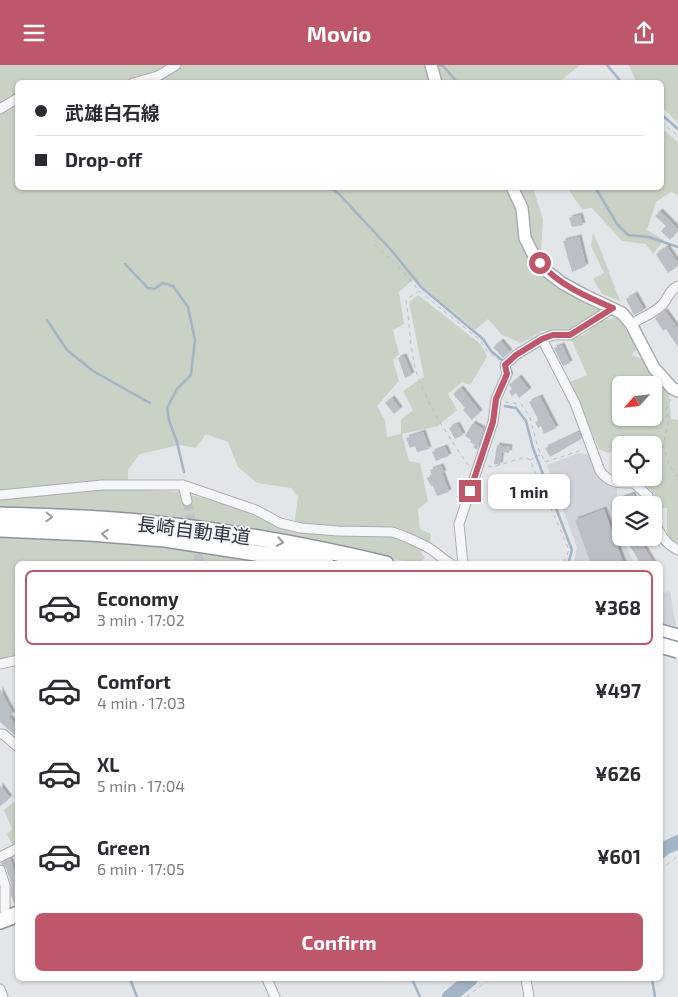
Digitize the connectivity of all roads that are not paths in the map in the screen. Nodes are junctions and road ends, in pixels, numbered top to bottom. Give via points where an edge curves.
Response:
1 (176, 65) edge
2 (432, 65) edge
3 (143, 80) edge
4 (435, 80) edge
5 (15, 100) edge
6 (0, 109) edge
7 (513, 190) edge
8 (678, 285) edge
9 (613, 308) junction
10 (631, 324) junction
11 (542, 339) junction
12 (675, 390) edge
13 (183, 485) junction
14 (0, 495) edge
15 (648, 496) edge
16 (187, 501) tunnel mouth
17 (0, 515) edge
18 (0, 529) edge
19 (662, 537) edge
20 (678, 550) edge
21 (307, 561) edge
22 (373, 561) edge
23 (446, 561) edge
24 (463, 561) edge
25 (663, 626) edge
26 (678, 629) edge
27 (663, 633) edge
28 (678, 637) edge
29 (663, 646) edge
30 (678, 648) edge
31 (663, 649) edge
32 (15, 660) edge
33 (0, 663) edge
34 (0, 734) edge
35 (15, 744) edge
36 (15, 850) edge
37 (0, 857) edge
38 (0, 870) edge
39 (8, 918) edge
40 (268, 981) edge
41 (526, 981) edge
42 (0, 989) edge
43 (3, 997) edge
44 (275, 997) edge
45 (529, 997) edge

1 - 3 street via 158,76
2 - 4 main road
5 - 6 street
7 - 9 main road via 522,208 525,239 548,272 562,283
8 - 10 street via 668,293 661,307
9 - 10 main road
9 - 11 street via 570,335
10 - 12 main road via 654,368
11 - 15 street via 575,403 600,471 614,484 634,483
11 - 24 street via 505,365 507,374 496,399 493,422 459,524
13 - 14 street via 102,485
13 - 16 street
13 - 23 street via 256,510 280,523 302,528 399,534
17 -> 22 highway, 長崎自動車道 via 166,525 325,550
21 -> 18 highway, 長崎自動車道 via 165,539
19 - 20 street
25 - 26 street
27 - 28 highway
29 - 30 highway, bridge
30 - 31 highway
32 - 33 street
34 - 35 street
36 - 37 street
38 - 39 street
40 - 44 street
41 - 45 street
42 - 43 street

